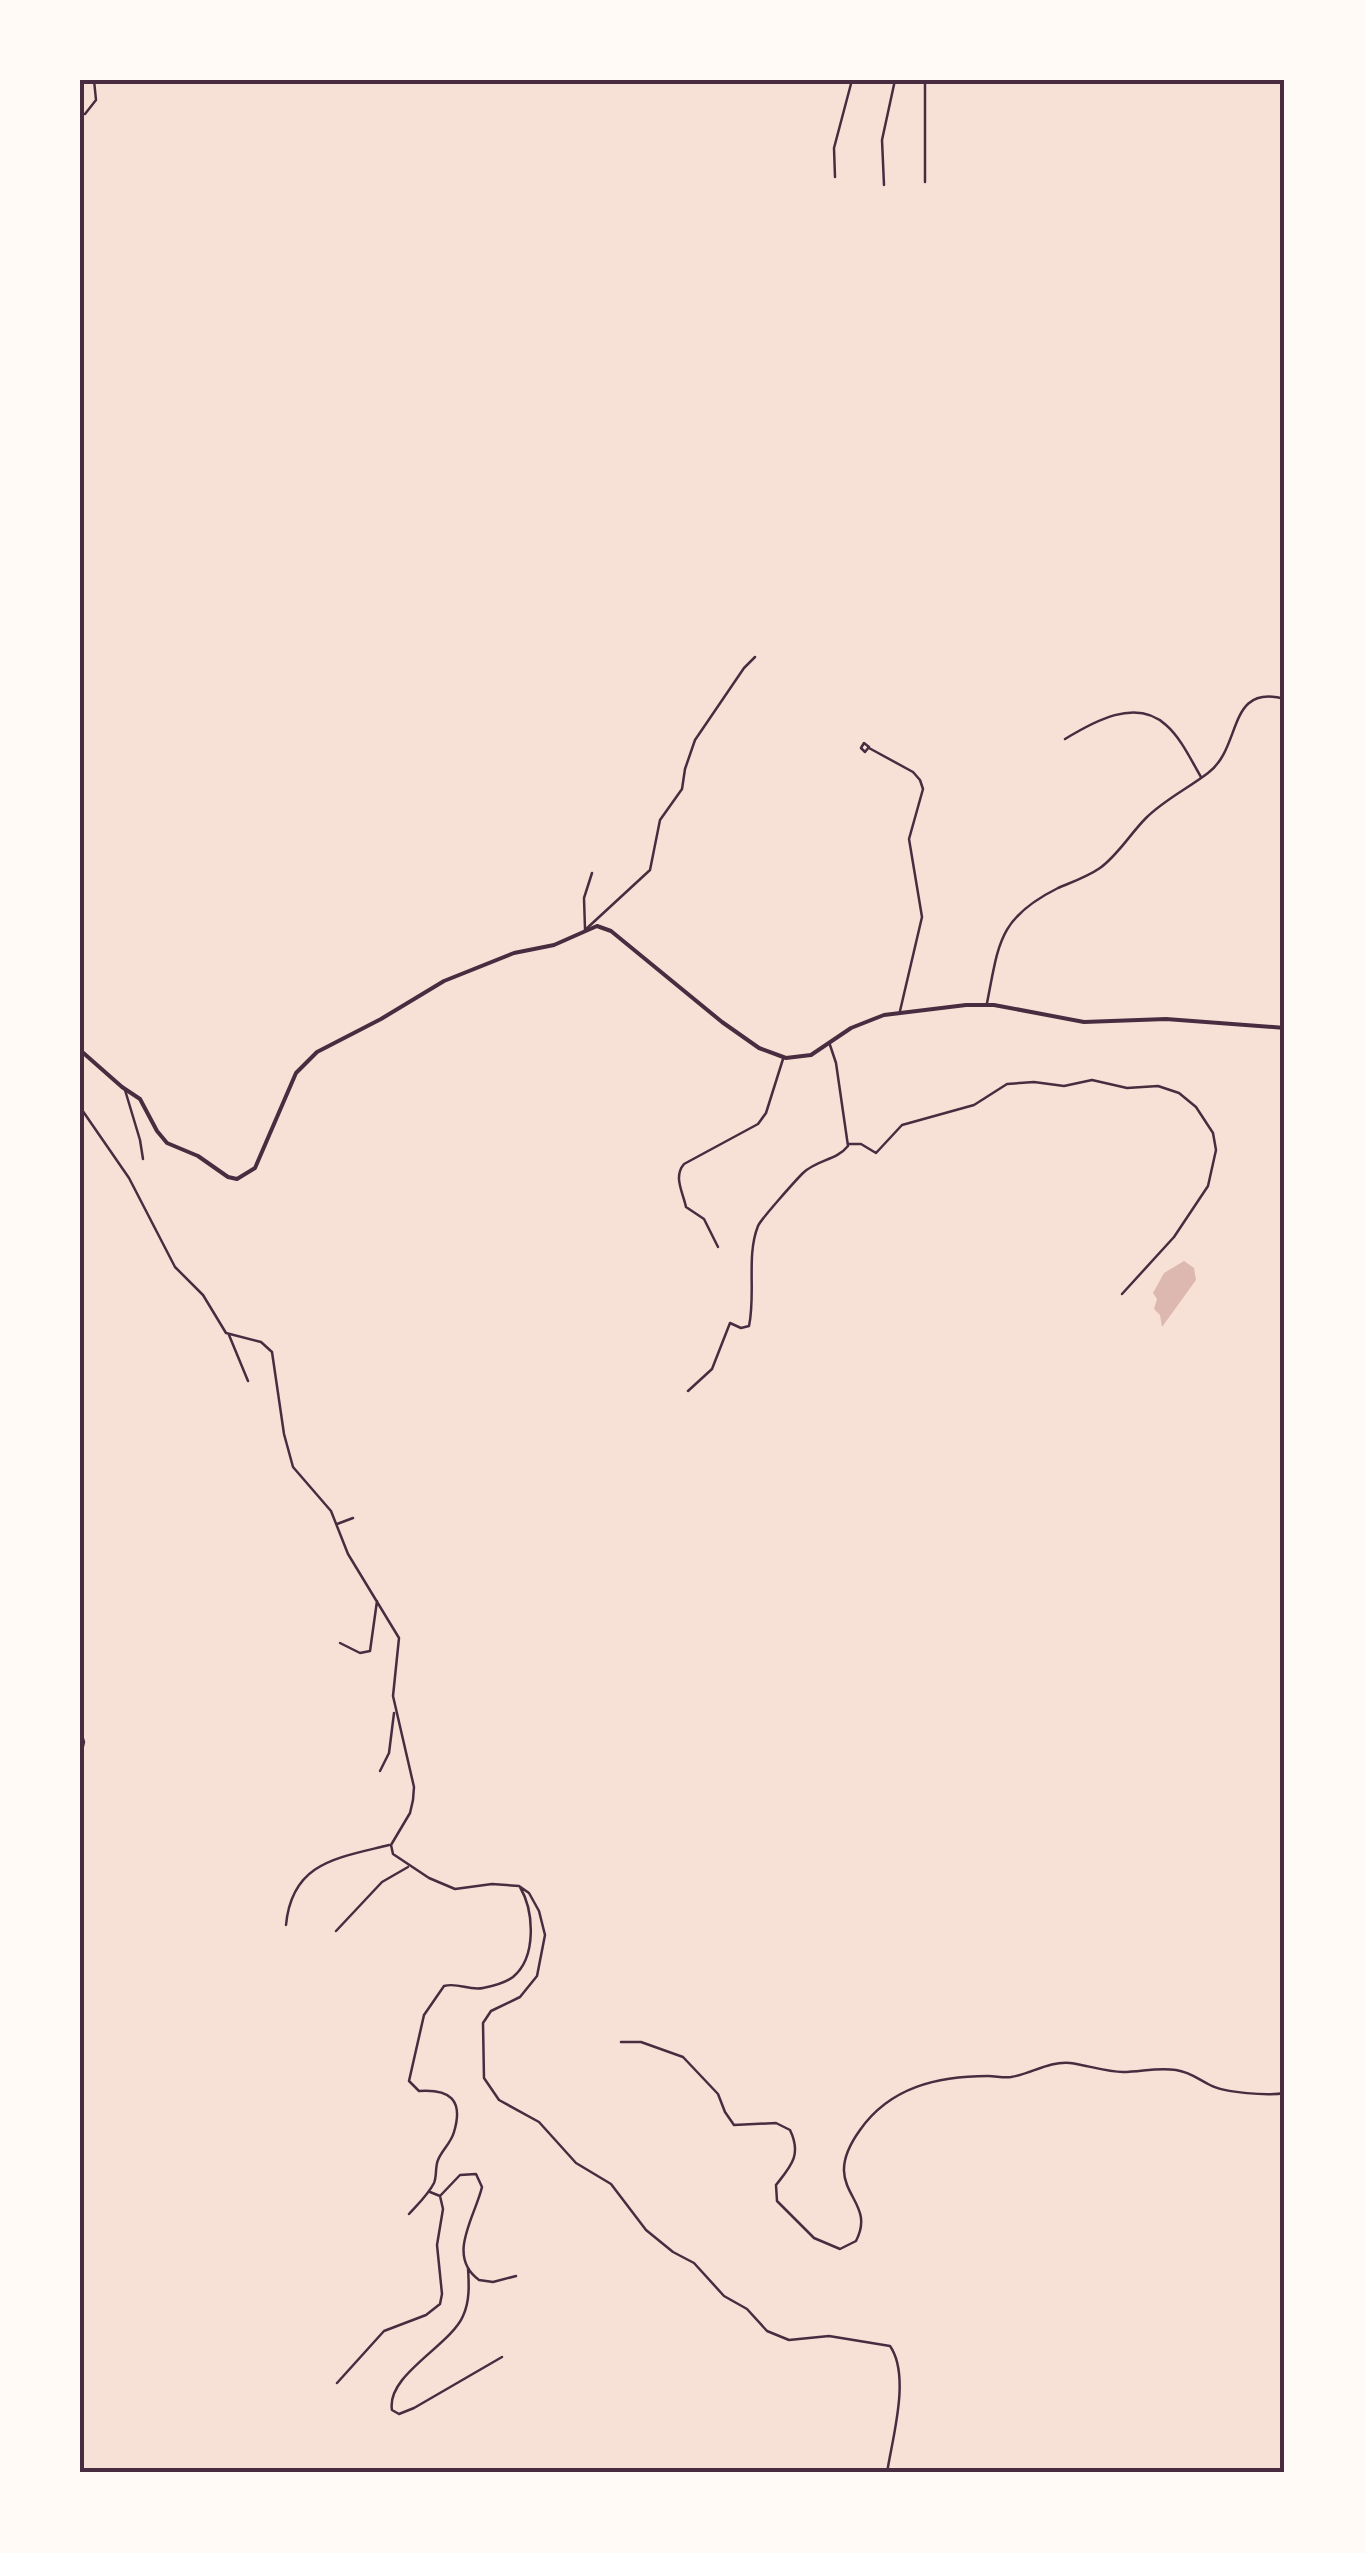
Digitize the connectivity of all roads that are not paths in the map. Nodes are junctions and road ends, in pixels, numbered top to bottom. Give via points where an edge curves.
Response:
1 (94, 80) edge
2 (852, 80) edge
3 (895, 80) edge
4 (925, 80) edge
5 (85, 114) dead end
6 (835, 177) dead end
7 (926, 182) dead end
8 (884, 185) dead end
9 (754, 657) dead end
10 (1285, 699) edge
11 (1065, 739) dead end
12 (869, 748) dead end
13 (1201, 778) junction
14 (592, 874) dead end
15 (585, 930) junction
16 (987, 1005) junction
17 (900, 1012) junction
18 (1285, 1028) edge
19 (829, 1044) junction
20 (80, 1050) edge
21 (783, 1058) junction
22 (124, 1089) junction
23 (80, 1107) edge
24 (849, 1144) junction
25 (142, 1159) dead end
26 (718, 1247) dead end
27 (1122, 1294) dead end
28 (228, 1333) junction
29 (248, 1380) dead end
30 (688, 1391) dead end
31 (352, 1518) dead end
32 (337, 1524) junction
33 (378, 1600) junction
34 (340, 1643) dead end
35 (394, 1711) junction
36 (80, 1728) edge
37 (80, 1759) edge
38 (380, 1771) dead end
39 (391, 1845) junction
40 (409, 1866) junction
41 (519, 1886) junction
42 (286, 1926) dead end
43 (336, 1931) dead end
44 (621, 2042) dead end
45 (1285, 2093) edge
46 (428, 2192) junction
47 (440, 2196) junction
48 (408, 2214) dead end
49 (468, 2268) junction
50 (516, 2276) dead end
51 (502, 2357) dead end
52 (337, 2383) dead end
53 (887, 2473) edge

1 - 5 street via 96,100
2 - 6 street via 834,145
3 - 8 street via 882,140
4 - 7 street
9 - 15 street via 695,740 682,788 657,828 650,870
10 - 13 street via 1262,696 1246,704 1226,753
11 - 13 street via 1108,715 1147,715 1168,726
12 - 17 street via 913,772 922,789 909,839 922,917
13 - 16 street via 1159,806 1097,871 1014,917 998,942
14 - 15 street
15 - 21 street via 612,931 722,1022
15 - 22 street via 444,981 317,1052 296,1073 256,1168 240,1178 167,1142 144,1104
16 - 17 street
16 - 18 street via 1084,1022 1166,1019
17 - 19 street via 860,1024
19 - 21 street via 806,1057
19 - 24 street
20 - 22 street
21 - 26 street via 758,1124 684,1164 679,1174 687,1209 704,1219
22 - 25 street
23 - 28 street via 129,1178 175,1267
24 - 27 street via 876,1153 902,1124 974,1106 1016,1083 1092,1080 1179,1094 1212,1133 1216,1150 1208,1186 1174,1237
24 - 30 street via 838,1157 810,1166 760,1220 749,1326 730,1323 712,1369
28 - 29 street
28 - 32 street via 272,1352 289,1457
31 - 32 street
32 - 33 street
33 - 34 street via 370,1652
33 - 35 street via 399,1638
35 - 38 street
35 - 39 street via 413,1800
36 - 37 street
39 - 40 street
39 - 42 street via 311,1869 291,1898
40 - 41 street via 455,1889
40 - 43 street via 382,1882
41 - 46 street via 531,1931 516,1974 479,1989 444,1986 424,2015 410,2084 419,2092 446,2092 457,2113
41 - 53 street via 540,1910 544,1947 531,1987 483,2023 484,2078 499,2100 539,2122 576,2163 604,2178 646,2230 747,2309 766,2332 789,2340 829,2336 890,2346 900,2380
44 - 45 street via 642,2042 684,2058 718,2094 734,2124 776,2123 790,2130 796,2156 776,2184 776,2200 814,2238 840,2249 856,2241 862,2225 861,2208 845,2186 846,2156 866,2122 911,2087 1010,2077 1065,2063 1118,2072 1162,2068 1190,2073 1215,2088
46 - 47 street
46 - 48 street
47 - 49 street via 460,2176 474,2173 480,2179 482,2192 464,2239
47 - 52 street via 440,2304 384,2332
49 - 50 street via 488,2282
49 - 51 street via 463,2317 412,2369 392,2397 392,2410 414,2408

